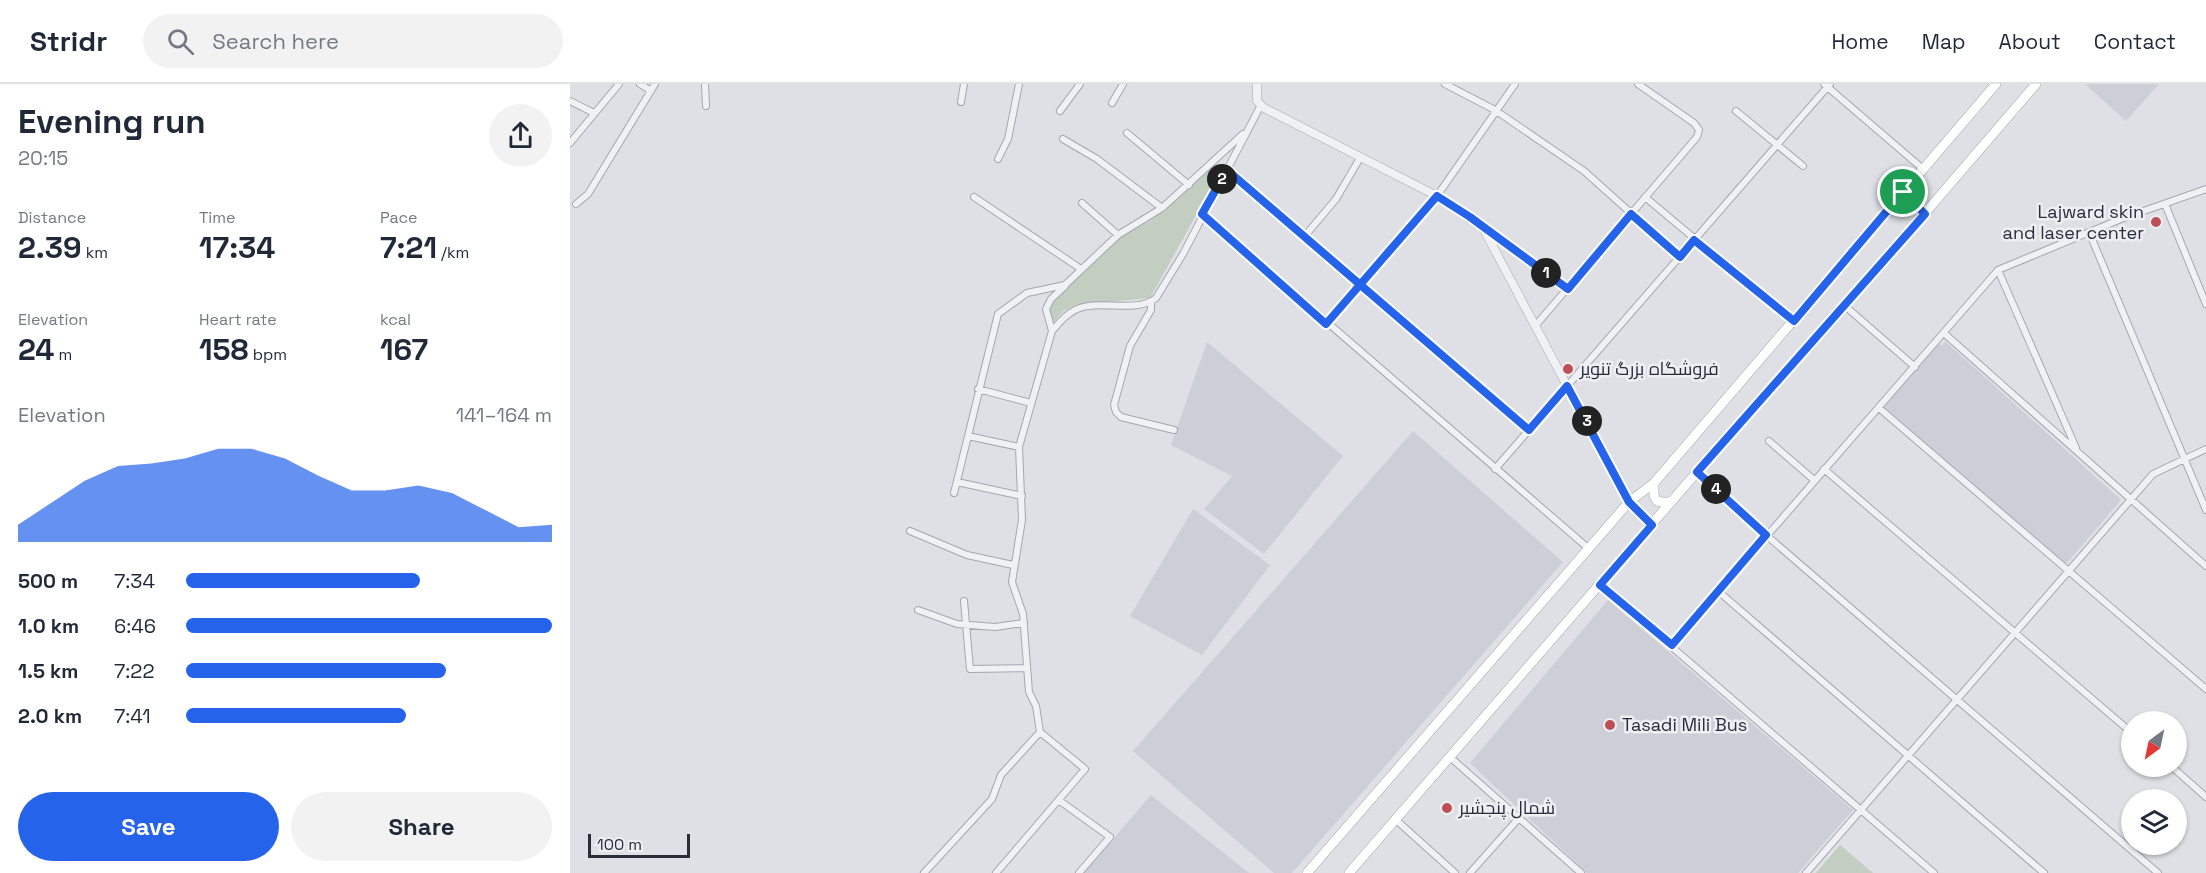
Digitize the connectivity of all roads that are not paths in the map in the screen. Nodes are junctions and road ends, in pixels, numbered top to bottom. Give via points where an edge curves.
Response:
1 (619, 84) edge
2 (640, 84) edge
3 (655, 84) edge
4 (705, 84) edge
5 (964, 84) edge
6 (1019, 84) edge
7 (1080, 84) edge
8 (1123, 84) edge
9 (1257, 84) edge
10 (1446, 84) edge
11 (1515, 84) edge
12 (1638, 84) edge
13 (1996, 84) edge
14 (2034, 84) edge
15 (1827, 85) edge
16 (651, 91) junction
17 (570, 101) edge
18 (961, 102) dead end
19 (1112, 103) dead end
20 (1261, 105) junction
21 (706, 106) dead end
22 (1495, 110) junction
23 (1060, 111) dead end
24 (1736, 111) dead end
25 (594, 113) junction
26 (1248, 129) junction
27 (1127, 134) dead end
28 (1063, 139) dead end
29 (570, 143) edge
30 (1778, 145) junction
31 (1360, 158) junction
32 (998, 159) dead end
33 (1803, 166) dead end
34 (1923, 169) junction
35 (1227, 170) junction
36 (1189, 185) junction
37 (2206, 189) edge
38 (1903, 192) junction
39 (974, 196) dead end
40 (1437, 196) junction
41 (1645, 197) junction
42 (1082, 203) dead end
43 (576, 204) dead end
44 (2165, 204) junction
45 (1162, 208) junction
46 (1202, 214) junction
47 (1631, 214) junction
48 (1925, 214) junction
49 (1483, 228) junction
50 (2089, 232) junction
51 (1118, 235) junction
52 (1304, 237) junction
53 (1694, 240) junction
54 (1680, 257) junction
55 (1081, 269) junction
56 (1998, 270) junction
57 (1360, 284) junction
58 (1065, 285) junction
59 (1568, 289) junction
60 (1151, 302) junction
61 (2206, 304) edge
62 (1845, 306) junction
63 (1794, 321) junction
64 (1326, 324) junction
65 (1536, 325) junction
66 (1052, 331) junction
67 (1944, 334) junction
68 (1915, 367) junction
69 (1567, 386) junction
70 (978, 389) junction
71 (1032, 403) junction
72 (1879, 408) junction
73 (1174, 430) dead end
74 (1529, 430) junction
75 (968, 436) junction
76 (1769, 441) dead end
77 (1019, 447) junction
78 (2206, 450) edge
79 (2078, 451) junction
80 (2183, 459) junction
81 (1824, 469) junction
82 (1495, 470) junction
83 (1697, 472) junction
84 (1814, 480) junction
85 (957, 482) junction
86 (1654, 483) junction
87 (954, 493) dead end
88 (1022, 496) junction
89 (2130, 499) junction
90 (1673, 500) junction
91 (1629, 502) junction
92 (2206, 510) edge
93 (1652, 525) junction
94 (910, 531) dead end
95 (1766, 535) junction
96 (1588, 548) junction
97 (1013, 565) junction
98 (2206, 566) edge
99 (2067, 571) junction
100 (1600, 585) junction
101 (1718, 591) junction
102 (964, 600) dead end
103 (918, 610) dead end
104 (1024, 623) junction
105 (967, 625) junction
106 (2015, 632) junction
107 (1672, 645) junction
108 (1027, 668) junction
109 (2206, 689) edge
110 (1956, 699) junction
111 (2121, 724) edge
112 (1040, 732) junction
113 (1907, 756) junction
114 (1451, 758) junction
115 (2183, 777) edge
116 (2206, 797) edge
117 (1060, 801) junction
118 (1863, 809) junction
119 (1519, 818) junction
120 (1395, 819) junction
121 (924, 873) edge
122 (996, 873) edge
123 (1079, 873) edge
124 (1307, 873) edge
125 (1349, 873) edge
126 (1455, 873) edge
127 (1470, 873) edge
128 (1581, 873) edge
129 (1806, 873) edge
130 (1934, 873) edge
131 (2044, 873) edge
132 (2157, 873) edge

1 - 25 street
2 - 16 street
3 - 16 street
4 - 21 street
5 - 18 street
6 - 32 street via 1008,139
7 - 23 street
8 - 19 street
9 - 20 street
10 - 22 street
11 - 22 street
12 - 41 street via 1699,130 1697,138
13 - 34 main road
14 - 48 main road
15 - 30 street
15 - 34 street
16 - 43 street via 588,194
17 - 25 street
20 - 26 street
20 - 31 street
22 - 40 street
22 - 47 street via 1584,171
24 - 30 street
25 - 29 street
26 - 35 street
26 - 36 street
27 - 36 street
28 - 45 street via 1097,159
30 - 33 street
30 - 53 street
31 - 40 street
31 - 52 street via 1336,199
34 - 38 main road
35 - 46 street
35 - 52 street
36 - 45 street
37 - 44 street
38 - 48 main road
38 - 63 main road
39 - 55 street
40 - 49 street
40 - 57 street
41 - 47 street
41 - 53 street
42 - 51 street
44 - 50 street
44 - 61 street
45 - 51 street
46 - 60 street via 1183,254
46 - 64 street
47 - 54 street
47 - 59 street
48 - 62 main road
49 - 59 street
49 - 65 street
50 - 56 street
50 - 80 street
51 - 55 street
52 - 57 street
53 - 54 street
53 - 63 street
54 - 69 street
55 - 58 street
56 - 67 street
56 - 79 street
57 - 64 street
57 - 74 street
58 - 66 street via 1046,309
58 - 70 street via 1027,293 998,314
59 - 65 street
60 - 66 street via 1079,308
60 - 73 street via 1130,346 1114,405 1121,417
62 - 68 street
62 - 83 main road
63 - 86 main road
64 - 82 street
65 - 69 street
66 - 71 street
67 - 68 street
67 - 79 street
68 - 72 street
69 - 74 street
69 - 91 street
70 - 71 street
70 - 75 street
71 - 77 street
72 - 81 street
72 - 99 street
74 - 82 street
75 - 77 street
75 - 85 street
76 - 84 street
77 - 88 street
78 - 80 street
79 - 89 street
80 - 89 street via 2153,474
80 - 92 street
81 - 84 street
81 - 106 street
82 - 96 street
83 - 90 main road
83 - 95 street
84 - 95 street
85 - 87 street
85 - 88 street
86 - 90 main road via 1657,501
86 - 91 main road
88 - 97 street via 1022,520
89 - 98 street
89 - 99 street
90 - 93 main road
91 - 93 street
91 - 96 main road
93 - 100 main road
94 - 97 street via 967,555
95 - 101 street
95 - 110 street
96 - 124 main road
97 - 104 street via 1012,582
99 - 106 street
99 - 109 street
100 - 107 street
100 - 114 main road
101 - 107 street
101 - 113 street
102 - 105 street
103 - 105 street
104 - 105 street
104 - 108 street
105 - 108 street via 970,669
106 - 110 street
106 - 111 street
107 - 118 street
108 - 112 street
110 - 113 street
110 - 132 street
112 - 117 street via 1085,769
112 - 121 street via 1001,775 992,799
113 - 118 street
113 - 131 street
114 - 119 street
114 - 120 main road
115 - 116 street
117 - 122 street
117 - 123 street via 1110,837
118 - 129 street
118 - 130 street
119 - 127 street
119 - 128 street
120 - 125 main road
120 - 126 street

